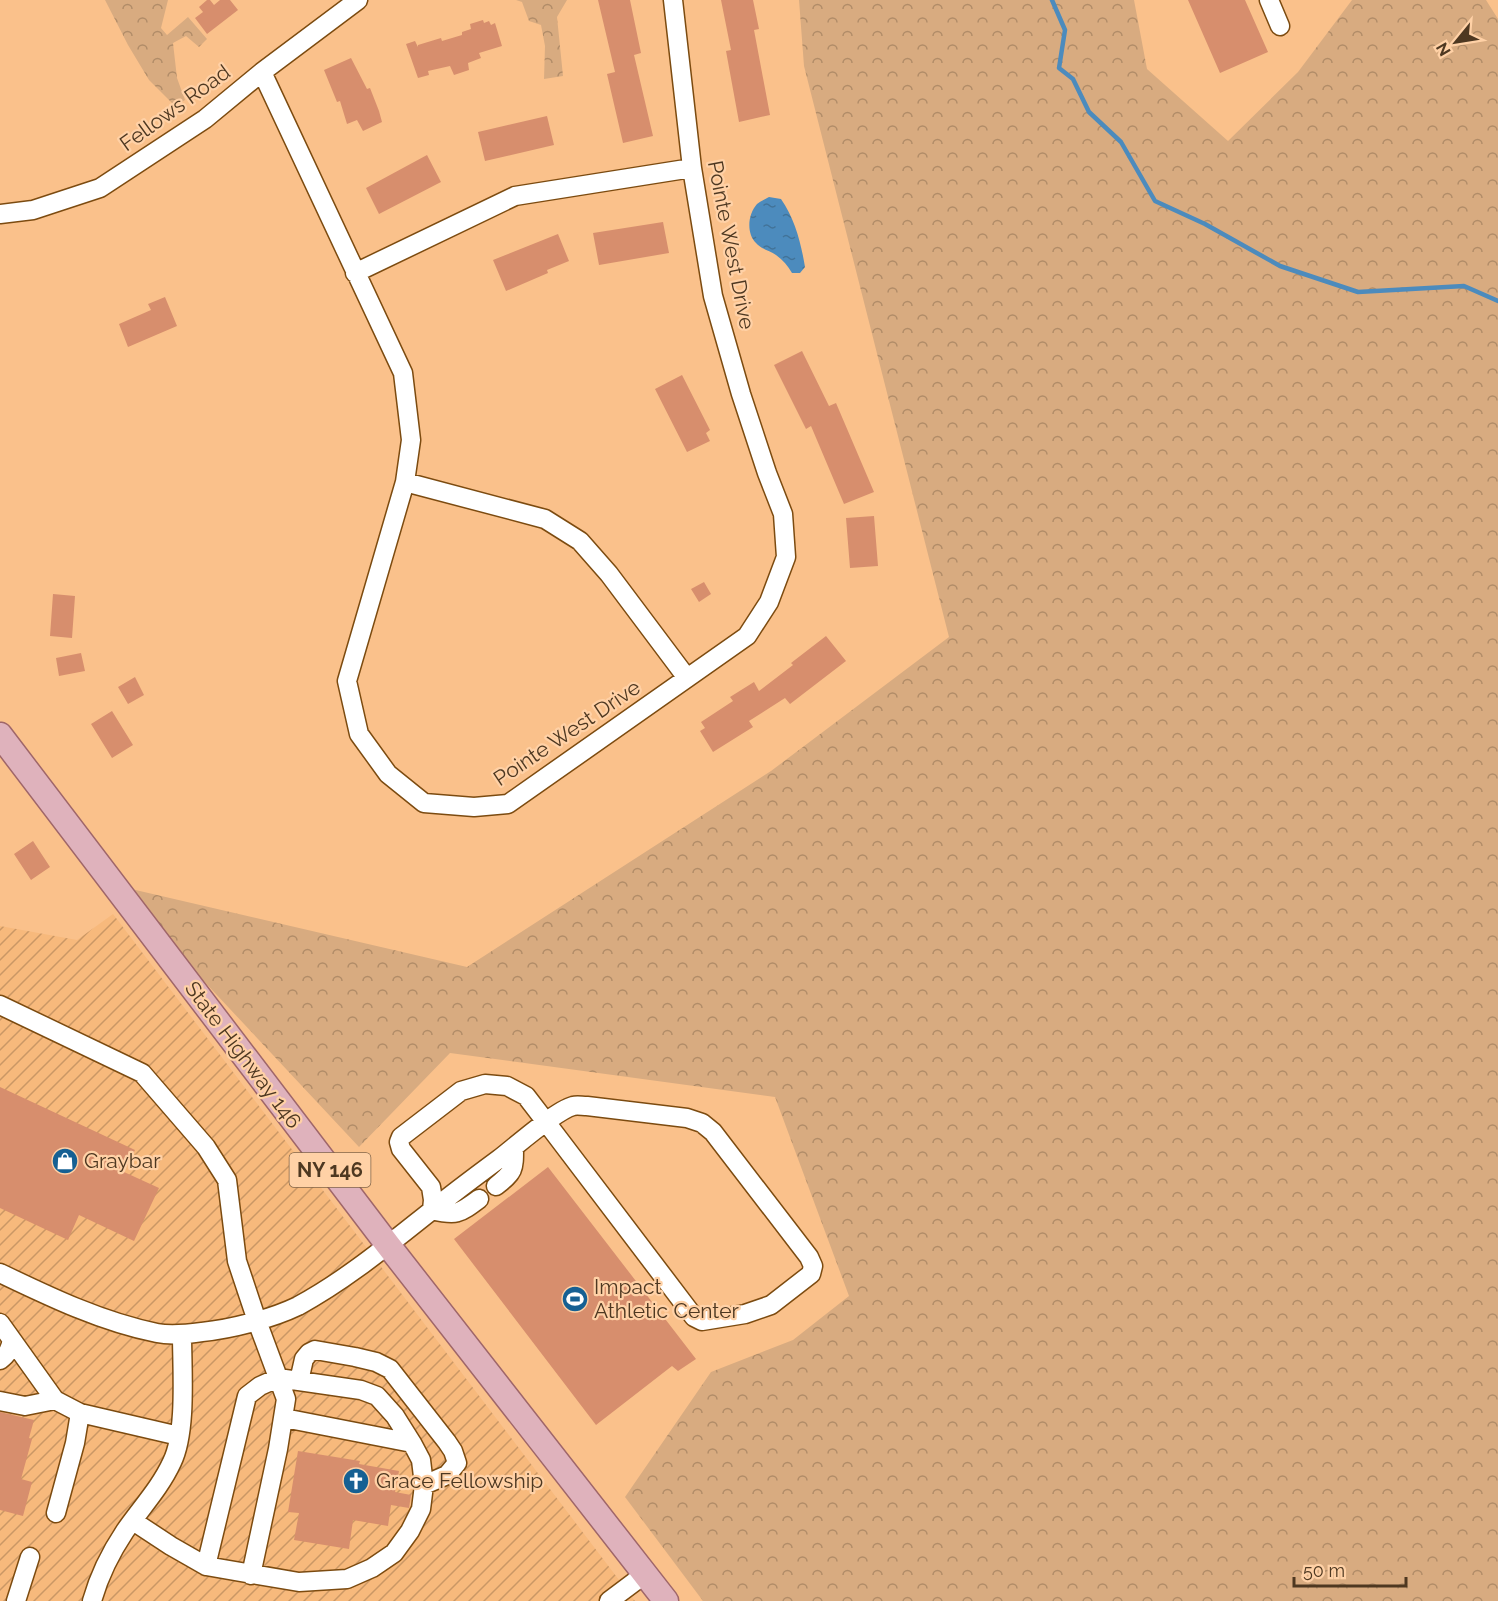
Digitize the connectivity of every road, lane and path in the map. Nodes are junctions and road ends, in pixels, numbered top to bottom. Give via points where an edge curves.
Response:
1 (358, 0) edge
2 (673, 0) edge
3 (1269, 0) edge
4 (1280, 26) dead end
5 (262, 72) junction
6 (692, 168) junction
7 (0, 214) edge
8 (355, 273) junction
9 (405, 482) junction
10 (687, 678) junction
11 (0, 735) edge
12 (0, 1005) edge
13 (546, 1122) junction
14 (514, 1148) junction
15 (496, 1186) dead end
16 (479, 1199) dead end
17 (432, 1210) junction
18 (388, 1245) junction
19 (0, 1273) edge
20 (256, 1321) junction
21 (0, 1323) edge
22 (182, 1334) junction
23 (12, 1340) junction
24 (0, 1360) edge
25 (278, 1378) junction
26 (299, 1381) junction
27 (55, 1400) junction
28 (0, 1401) edge
29 (80, 1413) junction
30 (284, 1418) junction
31 (179, 1436) junction
32 (412, 1443) junction
33 (424, 1485) junction
34 (56, 1514) dead end
35 (133, 1521) junction
36 (30, 1557) dead end
37 (206, 1566) junction
38 (645, 1574) junction
39 (251, 1575) junction
40 (16, 1601) edge
41 (92, 1601) edge
42 (609, 1601) edge
43 (666, 1601) edge

1 - 5 street, Fellows Road
2 - 6 street, Pointe West Drive
3 - 4 street
5 - 7 street, Fellows Road via 205,119 100,188 33,210
5 - 8 street, Pointe West Drive
6 - 8 street via 515,196
6 - 10 street, Pointe West Drive via 713,296 741,394 783,514 786,557 769,602 747,636
8 - 9 street, Pointe West Drive via 403,373 411,440
9 - 10 street via 545,519 580,541
9 - 10 street, Pointe West Drive via 347,681 359,734 388,774 424,803 474,807 507,804
11 - 18 main road, State Highway 146 / NY 146
12 - 20 street via 142,1073 206,1147 227,1180 237,1261
13 - 13 street via 561,1111 586,1106 702,1123 809,1257 811,1274 771,1305 702,1321 694,1317
13 - 14 street
13 - 17 street via 526,1096 507,1086 485,1084 461,1091 401,1137 401,1149 430,1187
14 - 15 street via 510,1176
14 - 17 street
16 - 17 street via 457,1214
17 - 18 street
18 - 20 street via 296,1306
18 - 38 main road, State Highway 146 / NY 146
19 - 22 street via 92,1315 158,1334
20 - 22 street via 219,1331
20 - 25 street
21 - 23 street
22 - 31 street
23 - 24 street
23 - 27 street
25 - 26 street
25 - 30 street via 286,1399
25 - 37 street via 247,1396
26 - 32 street via 377,1395
26 - 33 street via 304,1359 315,1350 376,1362 390,1369 453,1451 456,1463 447,1474
27 - 28 street via 25,1406
27 - 29 street
29 - 31 street
29 - 34 street
30 - 32 street
30 - 39 street
31 - 35 street via 173,1461
32 - 33 street via 421,1460
33 - 39 street via 421,1509 410,1532 394,1553 372,1568 347,1579 299,1582
35 - 37 street
35 - 41 street via 109,1557
36 - 40 street
37 - 39 street
38 - 42 street
38 - 43 main road, State Highway 146 / NY 146

